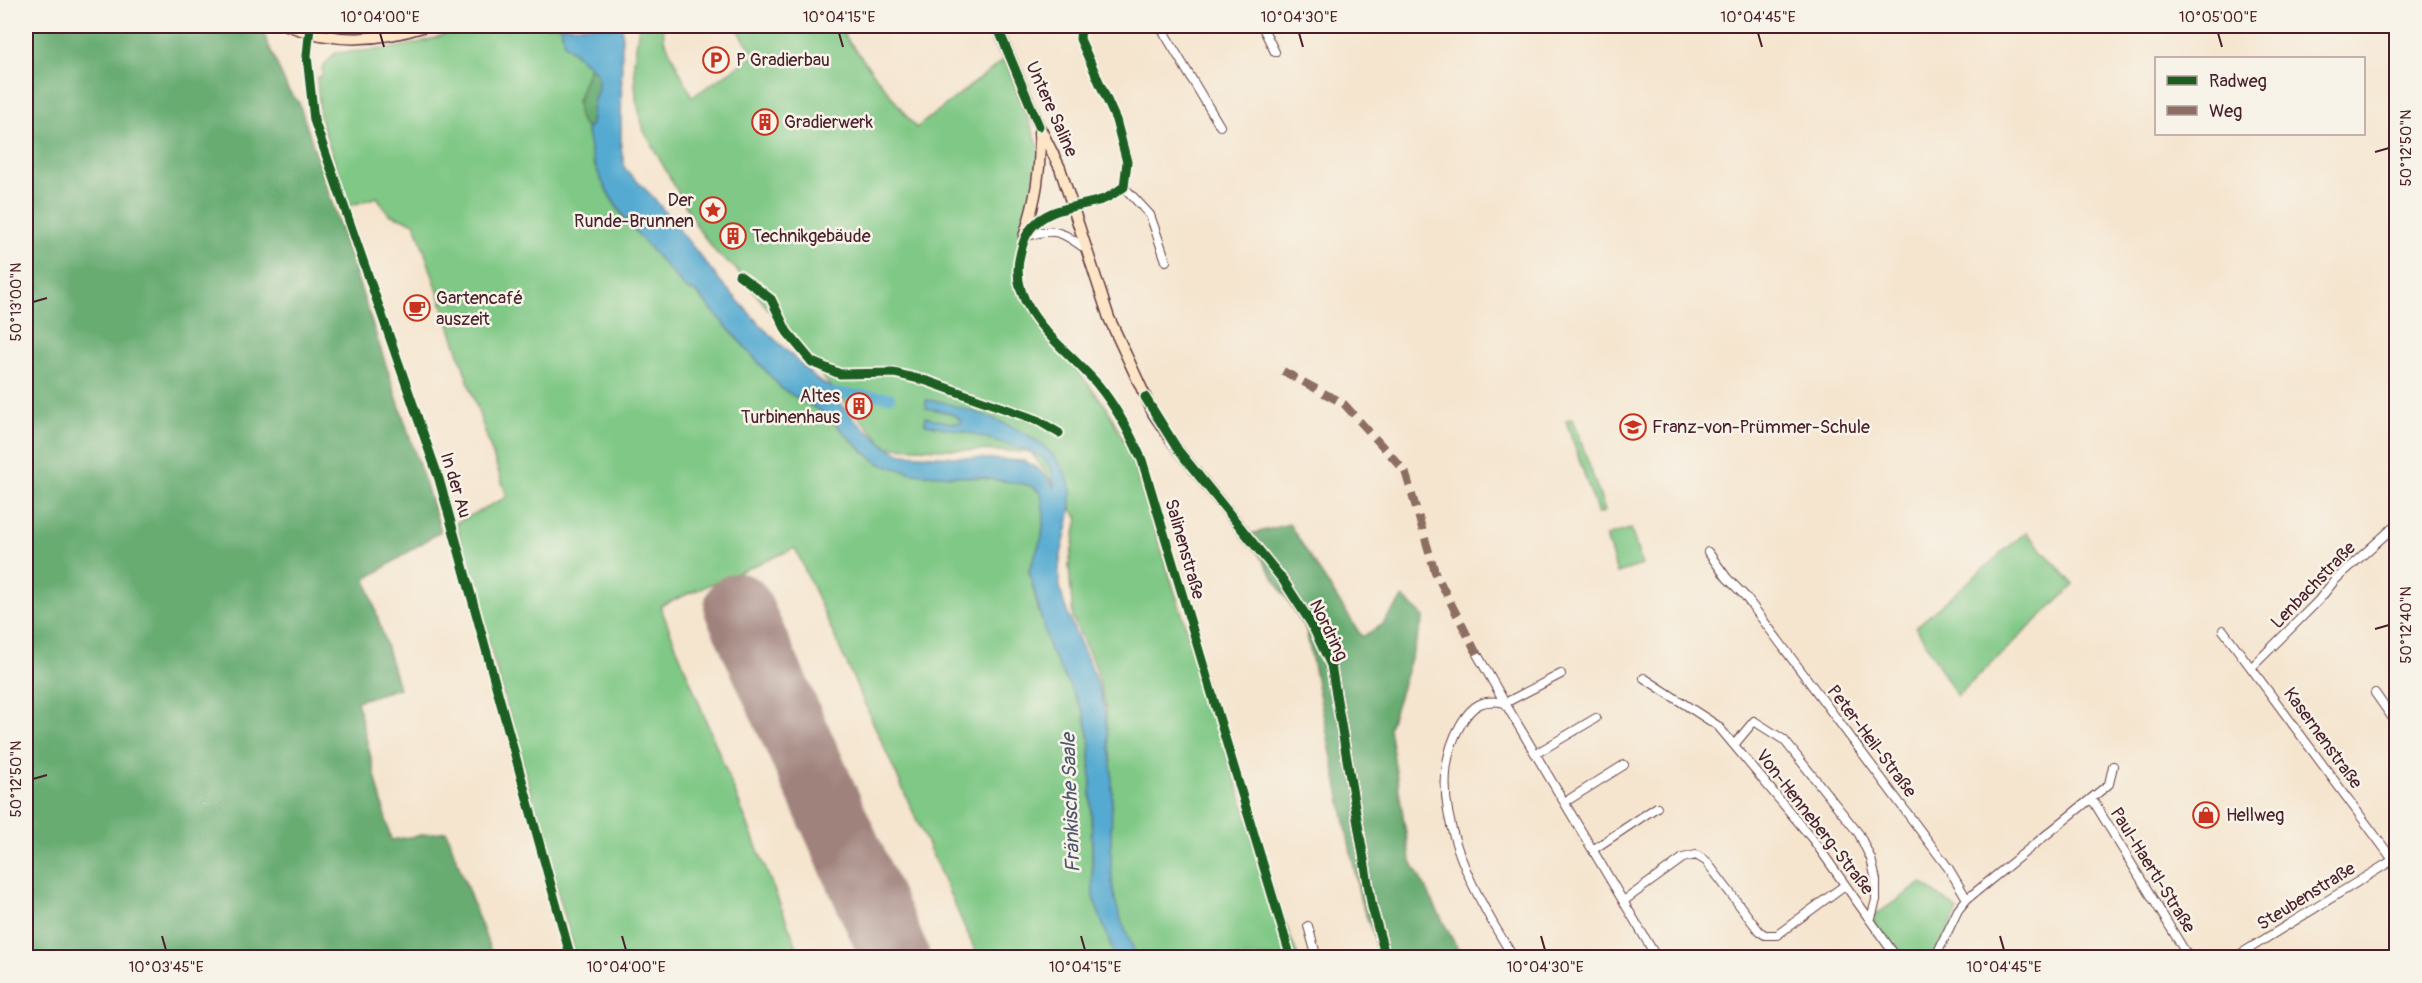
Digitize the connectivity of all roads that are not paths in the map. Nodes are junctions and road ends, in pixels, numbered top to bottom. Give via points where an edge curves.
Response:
1 (289, 26) edge
2 (426, 26) edge
3 (997, 26) edge
4 (1081, 26) edge
5 (1160, 26) edge
6 (1262, 26) edge
7 (309, 29) edge
8 (1275, 52) dead end
9 (1039, 126) junction
10 (1220, 126) dead end
11 (1124, 187) junction
12 (1073, 207) junction
13 (1024, 237) junction
14 (1087, 250) junction
15 (1166, 261) dead end
16 (2396, 525) edge
17 (1708, 552) dead end
18 (2223, 630) dead end
19 (1477, 654) dead end
20 (2252, 667) junction
21 (1562, 674) dead end
22 (1644, 678) dead end
23 (2374, 693) dead end
24 (1505, 703) junction
25 (1596, 718) dead end
26 (2397, 723) edge
27 (1734, 745) junction
28 (1537, 753) junction
29 (1624, 765) dead end
30 (2113, 766) dead end
31 (2092, 799) junction
32 (1565, 802) junction
33 (1657, 807) dead end
34 (1594, 849) junction
35 (2395, 862) edge
36 (1845, 885) junction
37 (1967, 899) junction
38 (1625, 900) junction
39 (1871, 918) junction
40 (1308, 926) dead end
41 (571, 957) edge
42 (1291, 957) edge
43 (1317, 957) edge
44 (1386, 957) edge
45 (1514, 957) edge
46 (1657, 957) edge
47 (1897, 957) edge
48 (1935, 957) edge
49 (2189, 957) edge
50 (2234, 957) edge

1 - 7 main road
2 - 7 main road via 379,38 341,39
3 - 9 main road, Untere Saline
4 - 11 street via 1080,39 1116,120 1127,162
5 - 10 street
6 - 8 street
7 - 41 street, In der Au via 314,120 439,479
9 - 12 main road, Untere Saline via 1060,168
9 - 13 main road via 1039,178
11 - 12 street via 1105,199
11 - 15 street via 1150,215
12 - 13 street via 1037,222
12 - 14 main road, Nordring
13 - 14 street via 1055,230
13 - 42 street, Salinenstraße via 1017,270 1034,316 1111,402 1142,460
14 - 44 main road, Nordring via 1114,329 1153,413 1178,450 1283,580 1311,623 1331,665 1372,907
16 - 20 street, Lenbachstraße via 2335,580
17 - 37 street, Peter-Heil-Straße via 1746,596 1949,869
18 - 20 street, Kasernenstraße
19 - 24 street
20 - 35 street, Kasernenstraße
21 - 24 street
22 - 27 street, Von-Henneberg-Straße via 1718,726
23 - 26 street
24 - 28 street
24 - 45 street via 1480,703 1466,714 1449,753 1445,786 1450,825 1461,856 1479,897
25 - 28 street
27 - 36 street, Von-Henneberg-Straße via 1814,841
27 - 39 street, Von-Henneberg-Straße via 1754,721 1765,726 1784,740 1859,834 1876,880
28 - 32 street
29 - 32 street
30 - 31 street via 2109,784
31 - 37 street
31 - 49 street, Paul-Haertl-Straße
32 - 34 street
33 - 34 street
34 - 38 street
35 - 50 street, Steubenstraße
36 - 38 street via 1777,935 1769,936 1760,931 1706,861 1696,855 1683,858
36 - 39 street, Von-Henneberg-Straße
37 - 48 street
38 - 46 street
39 - 47 street, Von-Henneberg-Straße
40 - 43 street

